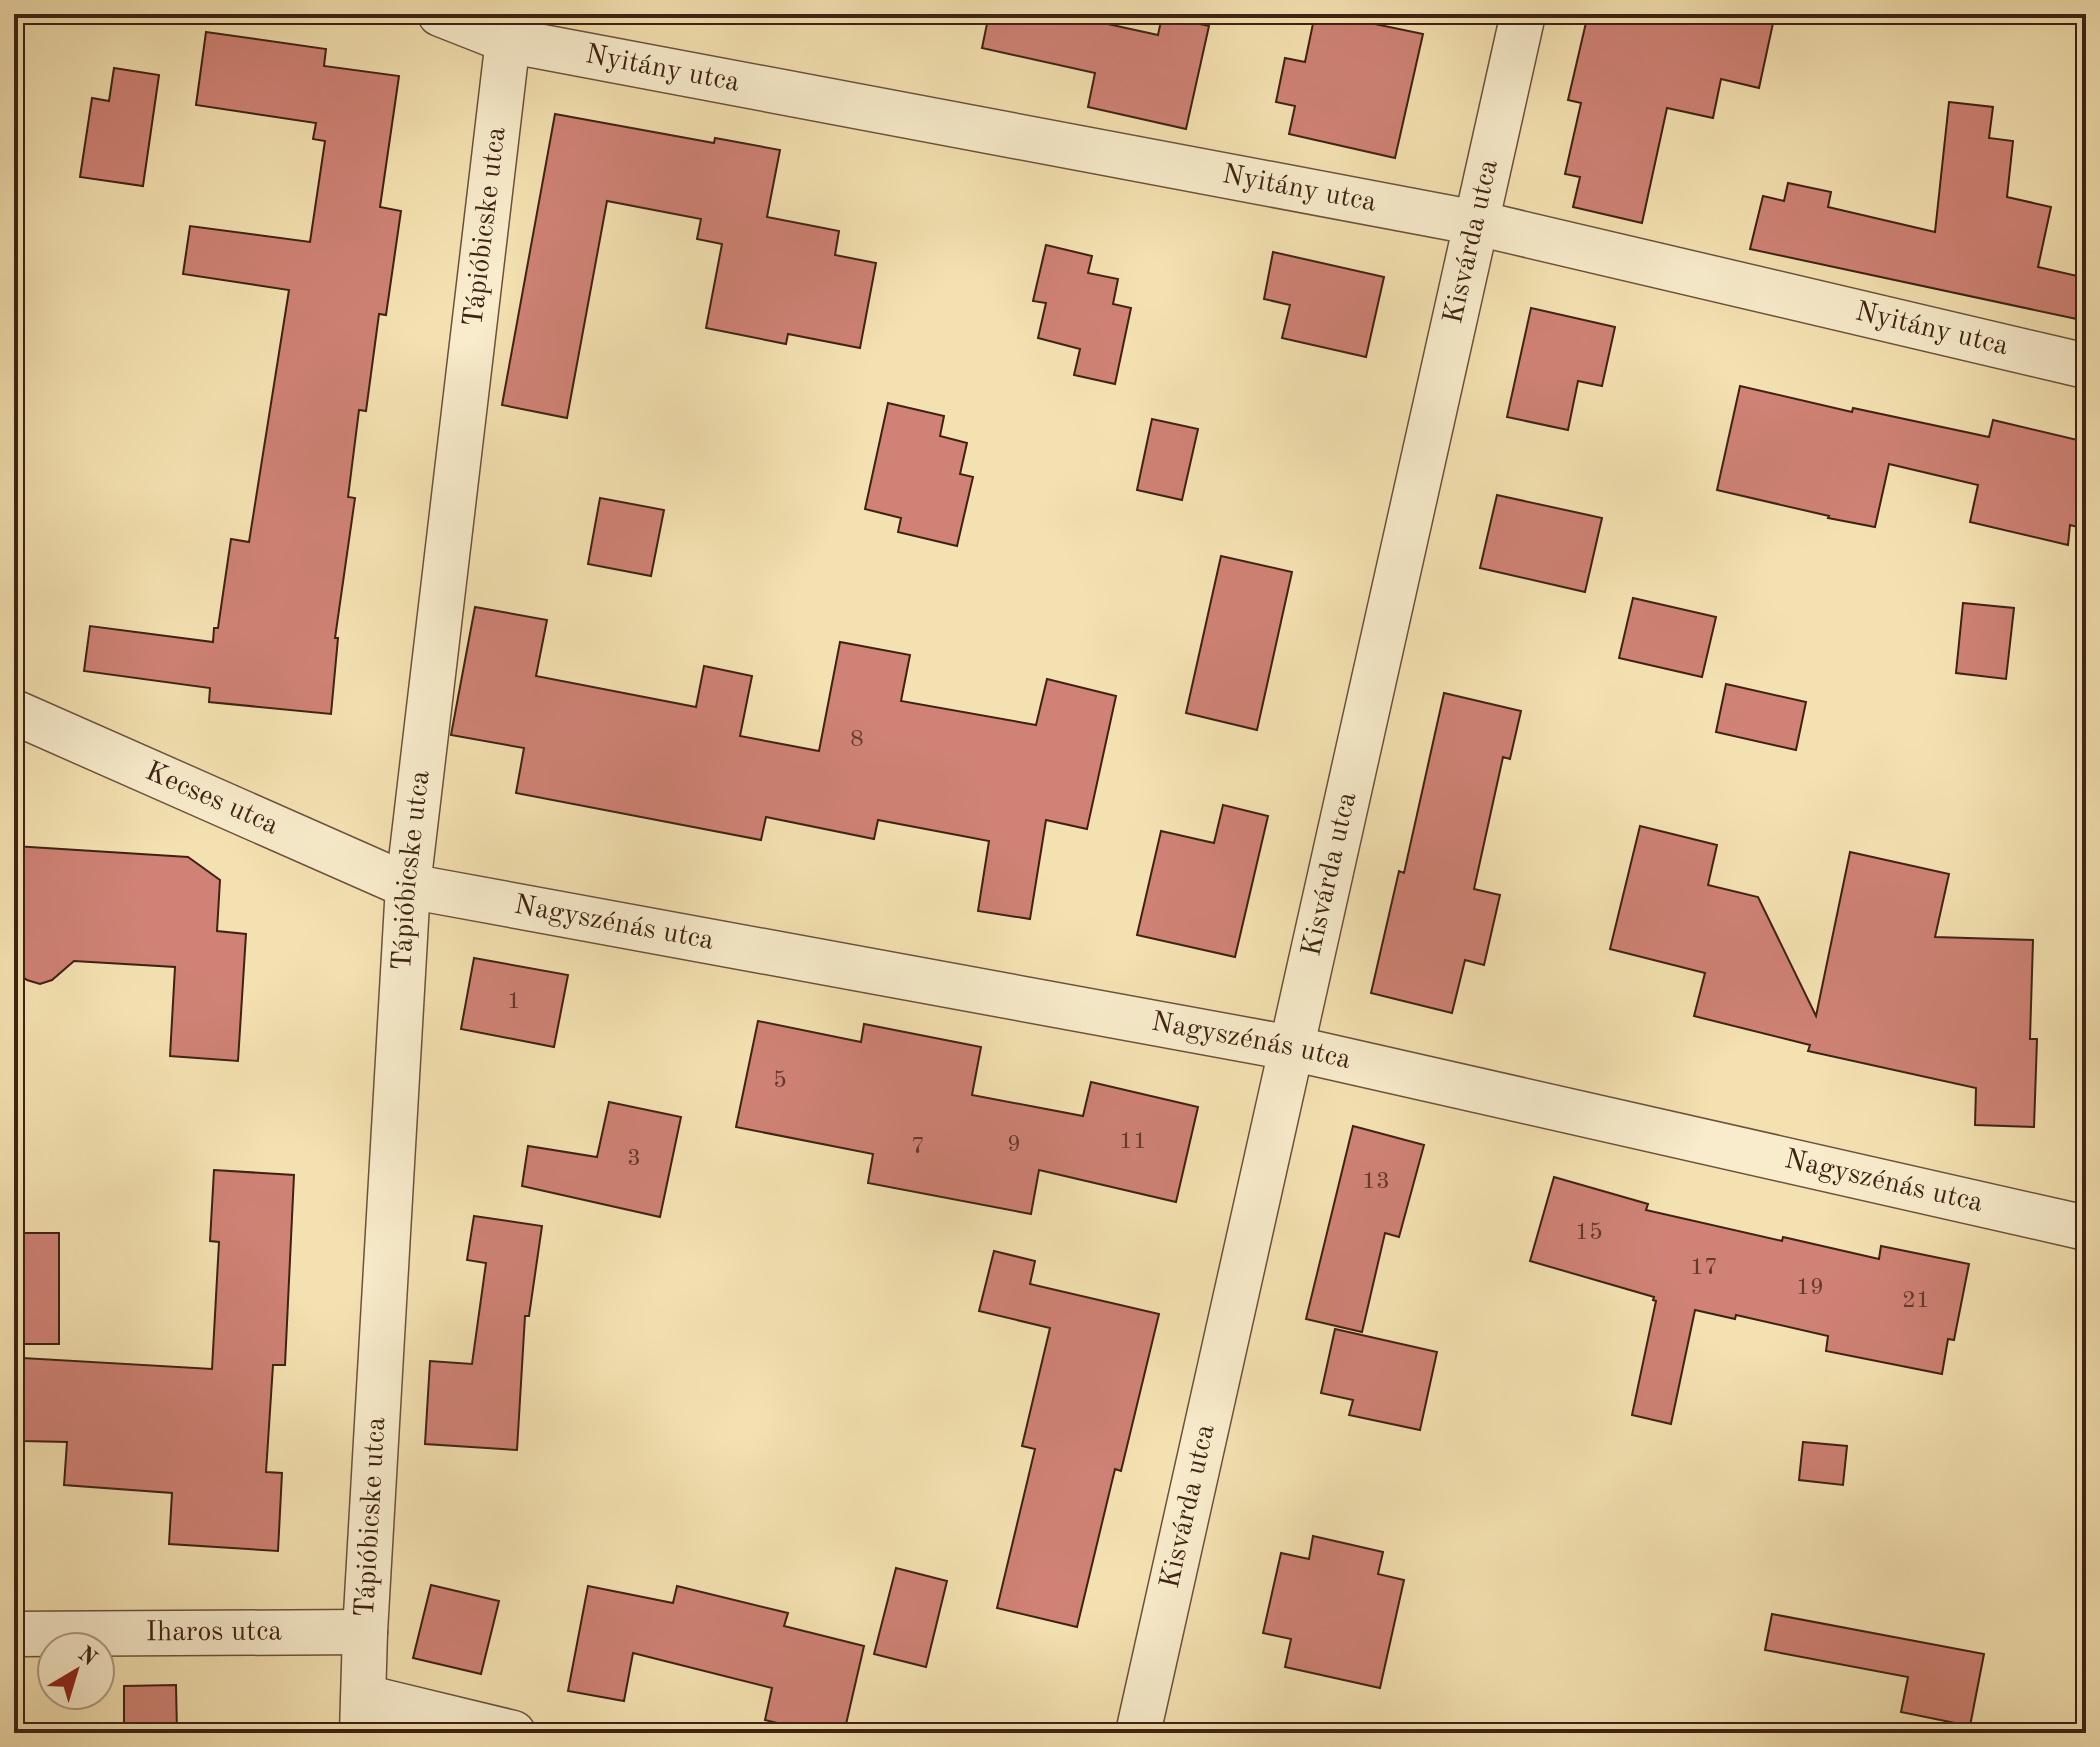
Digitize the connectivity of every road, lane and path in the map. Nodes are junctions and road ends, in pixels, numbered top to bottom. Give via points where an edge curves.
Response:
1 (440, 14) edge
2 (1523, 14) edge
3 (508, 27) edge
4 (1477, 223) junction
5 (2086, 366) edge
6 (14, 712) edge
7 (408, 886) junction
8 (1291, 1048) junction
9 (2086, 1228) edge
10 (365, 1632) junction
11 (14, 1634) edge
12 (363, 1715) edge
13 (513, 1733) edge
14 (1138, 1733) edge

1 - 3 street, Nyitány utca
2 - 4 street, Kisvárda utca
3 - 4 street, Nyitány utca
3 - 7 street, Tápióbicske utca
4 - 5 street, Nyitány utca
4 - 8 street, Kisvárda utca
6 - 7 street, Kecses utca
7 - 8 street, Nagyszénás utca
7 - 10 street, Tápióbicske utca
8 - 9 street, Nagyszénás utca
8 - 14 street, Kisvárda utca
10 - 11 street, Iharos utca
10 - 12 street, Tápióbicske utca
12 - 13 street

